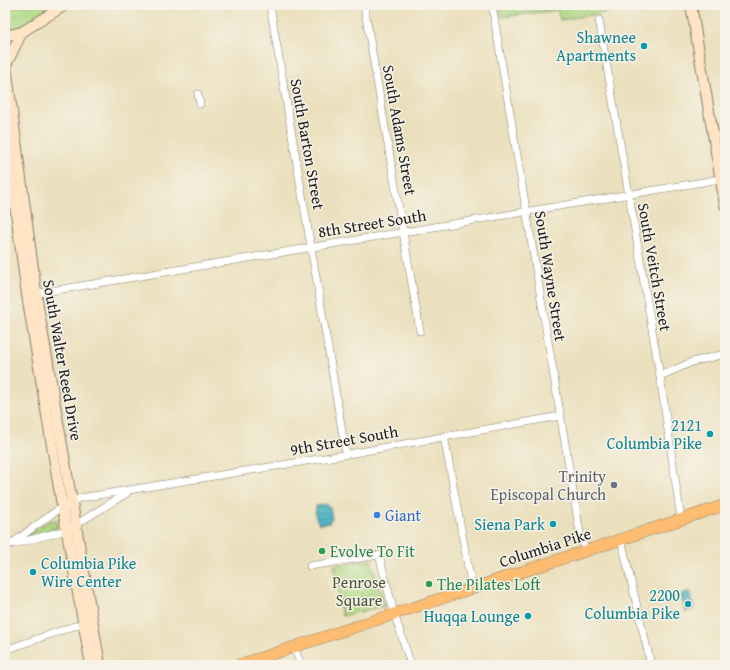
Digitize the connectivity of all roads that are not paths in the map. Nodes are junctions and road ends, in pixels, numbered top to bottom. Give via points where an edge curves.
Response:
1 (65, 5) edge
2 (270, 5) edge
3 (364, 5) edge
4 (492, 5) edge
5 (691, 5) edge
6 (599, 20) dead end
7 (22, 32) junction
8 (5, 36) edge
9 (6, 62) edge
10 (198, 94) dead end
11 (200, 104) dead end
12 (5, 130) edge
13 (10, 149) edge
14 (721, 179) junction
15 (629, 194) junction
16 (725, 205) edge
17 (526, 211) junction
18 (404, 232) junction
19 (311, 247) junction
20 (32, 294) junction
21 (420, 331) dead end
22 (725, 354) edge
23 (660, 376) junction
24 (560, 416) junction
25 (444, 436) junction
26 (346, 454) junction
27 (132, 490) junction
28 (72, 502) junction
29 (725, 505) edge
30 (63, 507) junction
31 (681, 519) junction
32 (76, 524) junction
33 (67, 530) junction
34 (621, 539) junction
35 (7, 546) edge
36 (586, 550) junction
37 (310, 566) dead end
38 (472, 588) junction
39 (394, 613) junction
40 (83, 623) junction
41 (294, 647) junction
42 (5, 650) edge
43 (91, 665) edge
44 (100, 665) edge
45 (239, 665) edge
46 (301, 665) edge
47 (411, 665) edge
48 (651, 665) edge

1 - 7 street
2 - 19 street, South Barton Street
3 - 18 street, South Adams Street
4 - 17 street, South Wayne Street
5 - 14 street
6 - 15 street, South Veitch Street
7 - 8 street
7 - 9 street
9 - 13 street, South Walter Reed Drive
10 - 11 street
12 - 13 street, South Walter Reed Drive
13 - 20 street, South Walter Reed Drive
14 - 15 street, 8th Street South
14 - 16 street
15 - 17 street, 8th Street South
15 - 23 street, South Veitch Street
17 - 18 street, 8th Street South
17 - 24 street, South Wayne Street
18 - 19 street, 8th Street South
18 - 21 street, South Adams Street
19 - 20 street, 8th Street South
19 - 26 street, South Barton Street
20 - 28 street, South Walter Reed Drive
20 - 30 street, South Walter Reed Drive
22 - 23 street via 692,362
23 - 31 street, South Veitch Street
24 - 25 street, 9th Street South
24 - 36 street, South Wayne Street via 581,539
25 - 26 street, 9th Street South
25 - 38 street
26 - 27 street, 9th Street South
27 - 28 street, 9th Street South via 80,498
27 - 32 street, 9th Street South
28 - 30 street, 9th Street South
28 - 32 street, South Walter Reed Drive
29 - 31 main road, Columbia Pike
30 - 33 street, South Walter Reed Drive
30 - 35 street, 9th Street South
31 - 34 main road, Columbia Pike
32 - 33 street, 9th Street South
32 - 44 street, South Walter Reed Drive
33 - 35 street, 9th Street South
33 - 40 street, South Walter Reed Drive
34 - 36 main road, Columbia Pike
34 - 48 street
36 - 38 main road, Columbia Pike
37 - 39 street via 379,555
38 - 39 main road, Columbia Pike
39 - 41 main road, Columbia Pike
39 - 47 street
40 - 42 street
40 - 43 street, South Walter Reed Drive
41 - 45 main road, Columbia Pike
41 - 46 street

